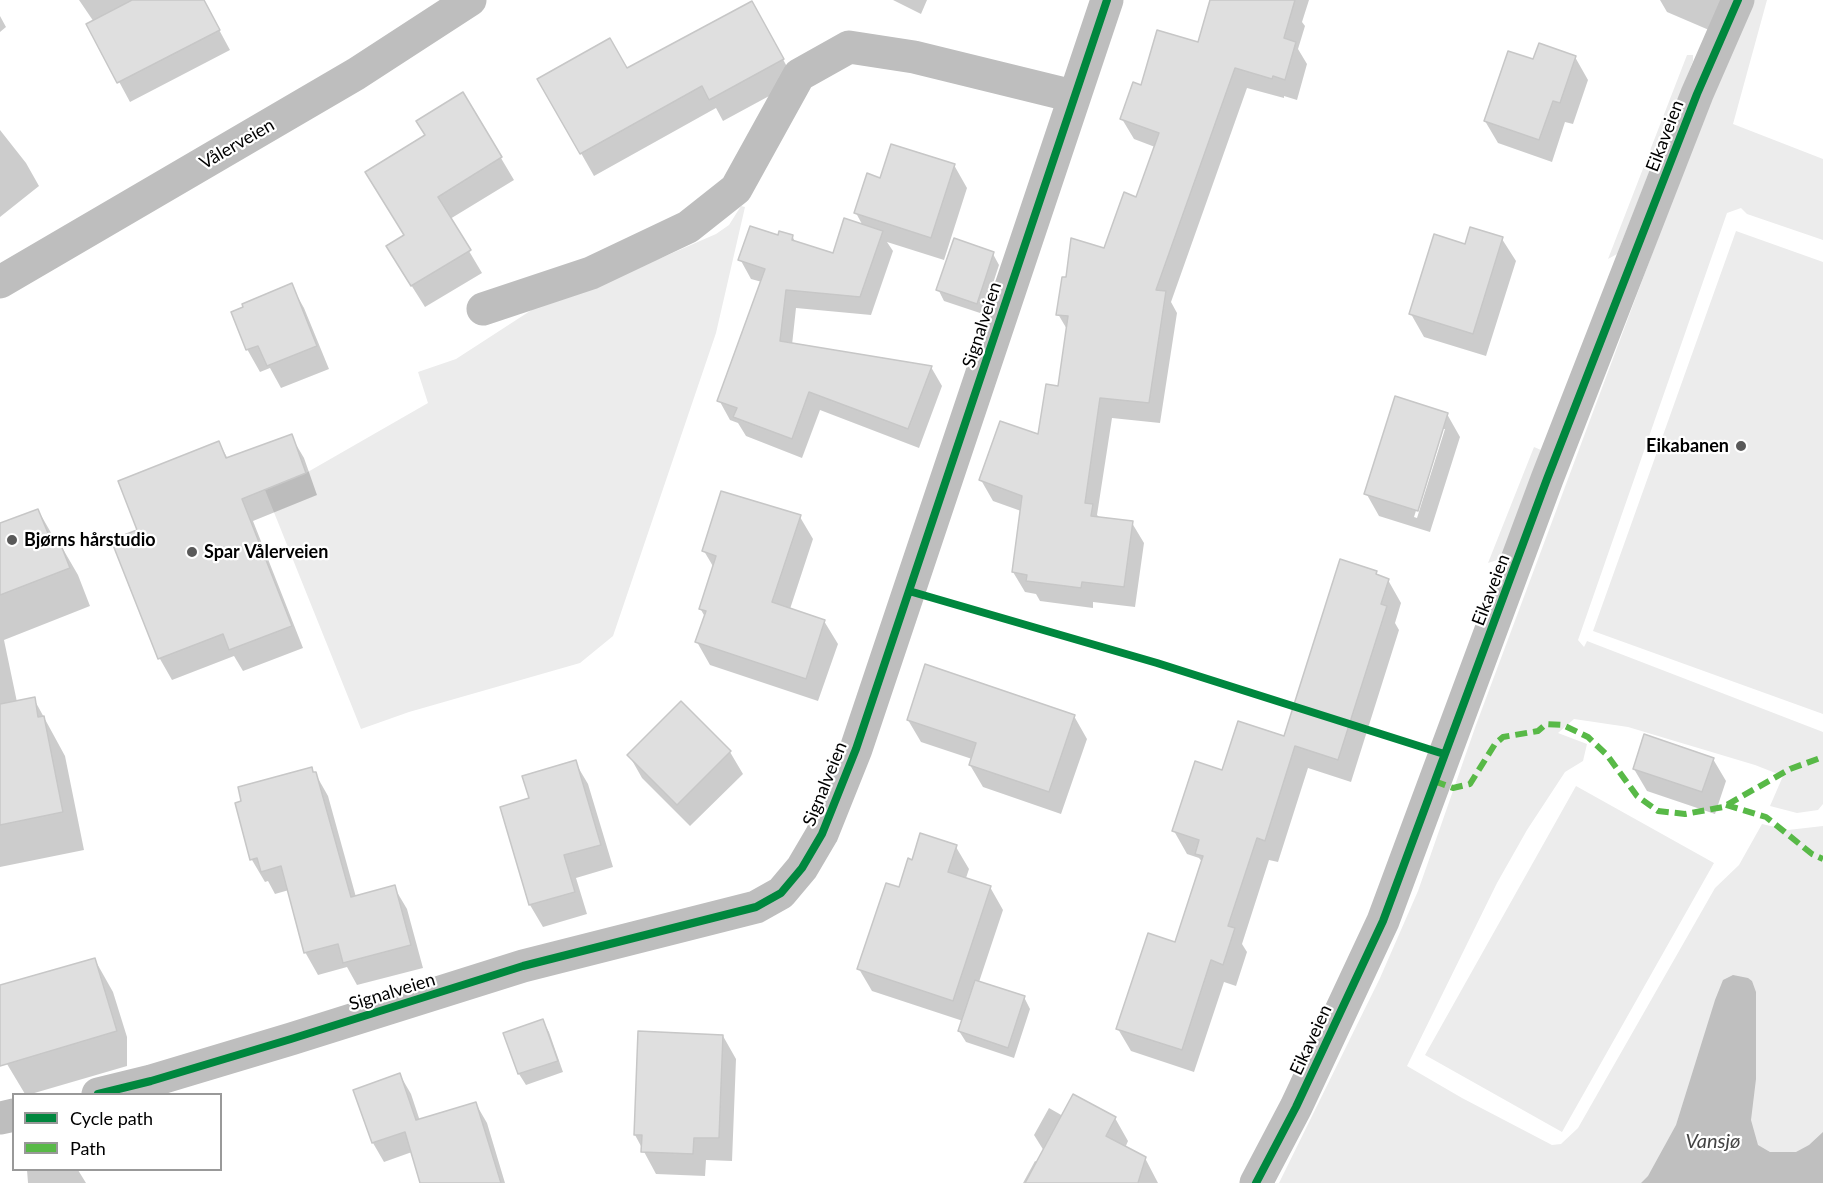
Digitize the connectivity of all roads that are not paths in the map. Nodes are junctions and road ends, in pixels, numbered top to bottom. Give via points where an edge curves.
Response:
1 (470, 0) edge
2 (1107, 0) edge
3 (1738, 0) edge
4 (1073, 96) junction
5 (0, 282) edge
6 (483, 309) dead end
7 (106, 1093) edge
8 (1256, 1183) edge

1 - 5 street, Vålerveien via 356,74
2 - 4 street, Signalveien
3 - 8 street, Eikaveien via 1697,94 1547,479 1383,921
4 - 6 street via 914,57 849,47 799,75 736,189 688,227 591,273
4 - 7 street, Signalveien via 856,749 822,834 781,893 756,907 523,966

